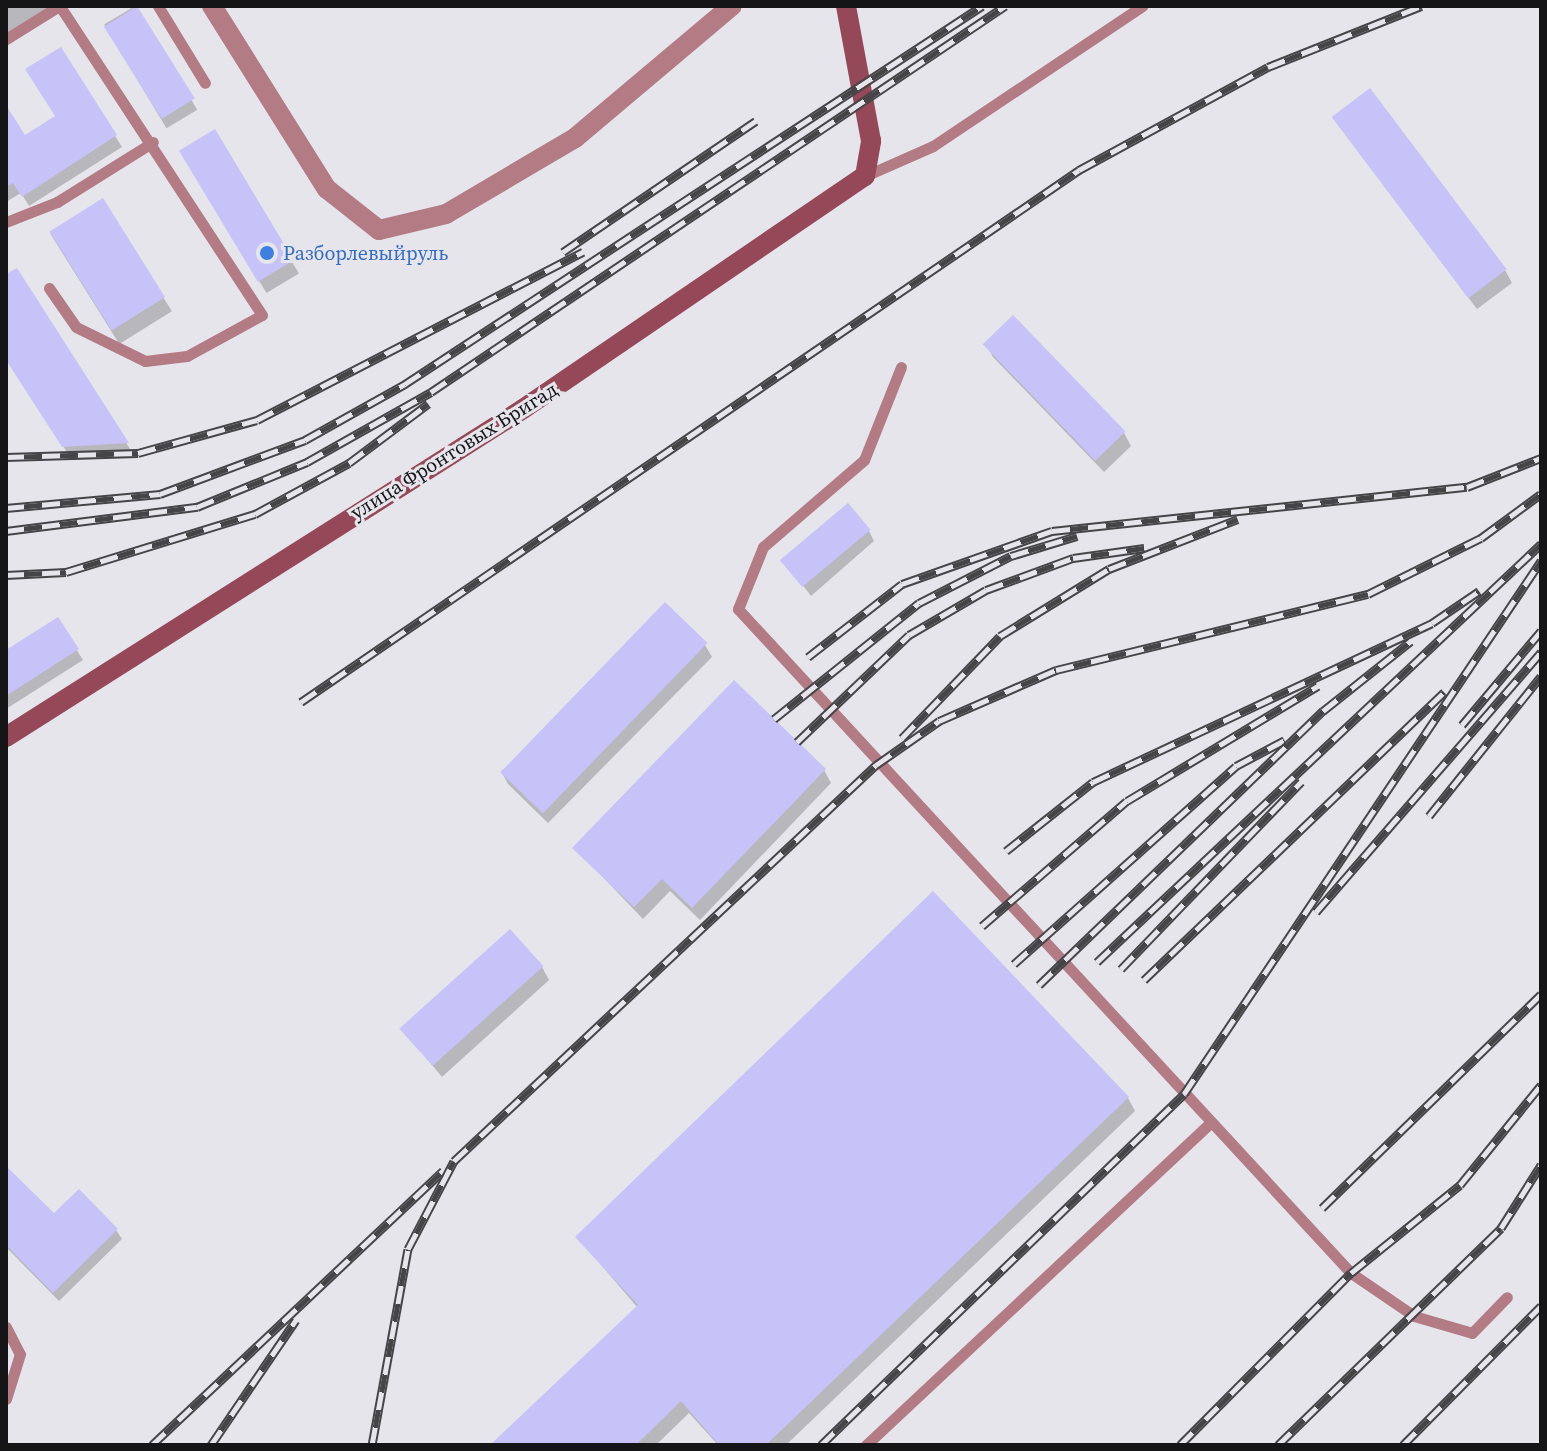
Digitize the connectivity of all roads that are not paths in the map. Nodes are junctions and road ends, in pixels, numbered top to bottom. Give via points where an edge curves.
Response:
1 (59, 6) edge
2 (158, 6) edge
3 (212, 6) edge
4 (732, 6) edge
5 (846, 6) edge
6 (1142, 6) edge
7 (6, 39) edge
8 (205, 83) dead end
9 (153, 142) junction
10 (865, 176) junction
11 (6, 222) edge
12 (49, 288) dead end
13 (901, 367) dead end
14 (6, 737) edge
15 (1209, 1124) junction
16 (1507, 1297) dead end
17 (6, 1327) edge
18 (6, 1399) edge
19 (866, 1445) edge

1 - 7 lane
1 - 9 lane
2 - 8 lane
3 - 4 street via 327,189 379,230 446,214 575,138
5 - 10 main road via 871,141
6 - 10 lane via 933,146
9 - 11 lane via 57,202
9 - 12 lane via 262,315 187,356 145,361 76,327
10 - 14 main road, улица Фронтовых Бригад via 536,400
13 - 15 lane via 864,460 763,547 738,609
15 - 16 lane via 1351,1273 1414,1316 1472,1333
15 - 19 lane
17 - 18 lane via 20,1354

